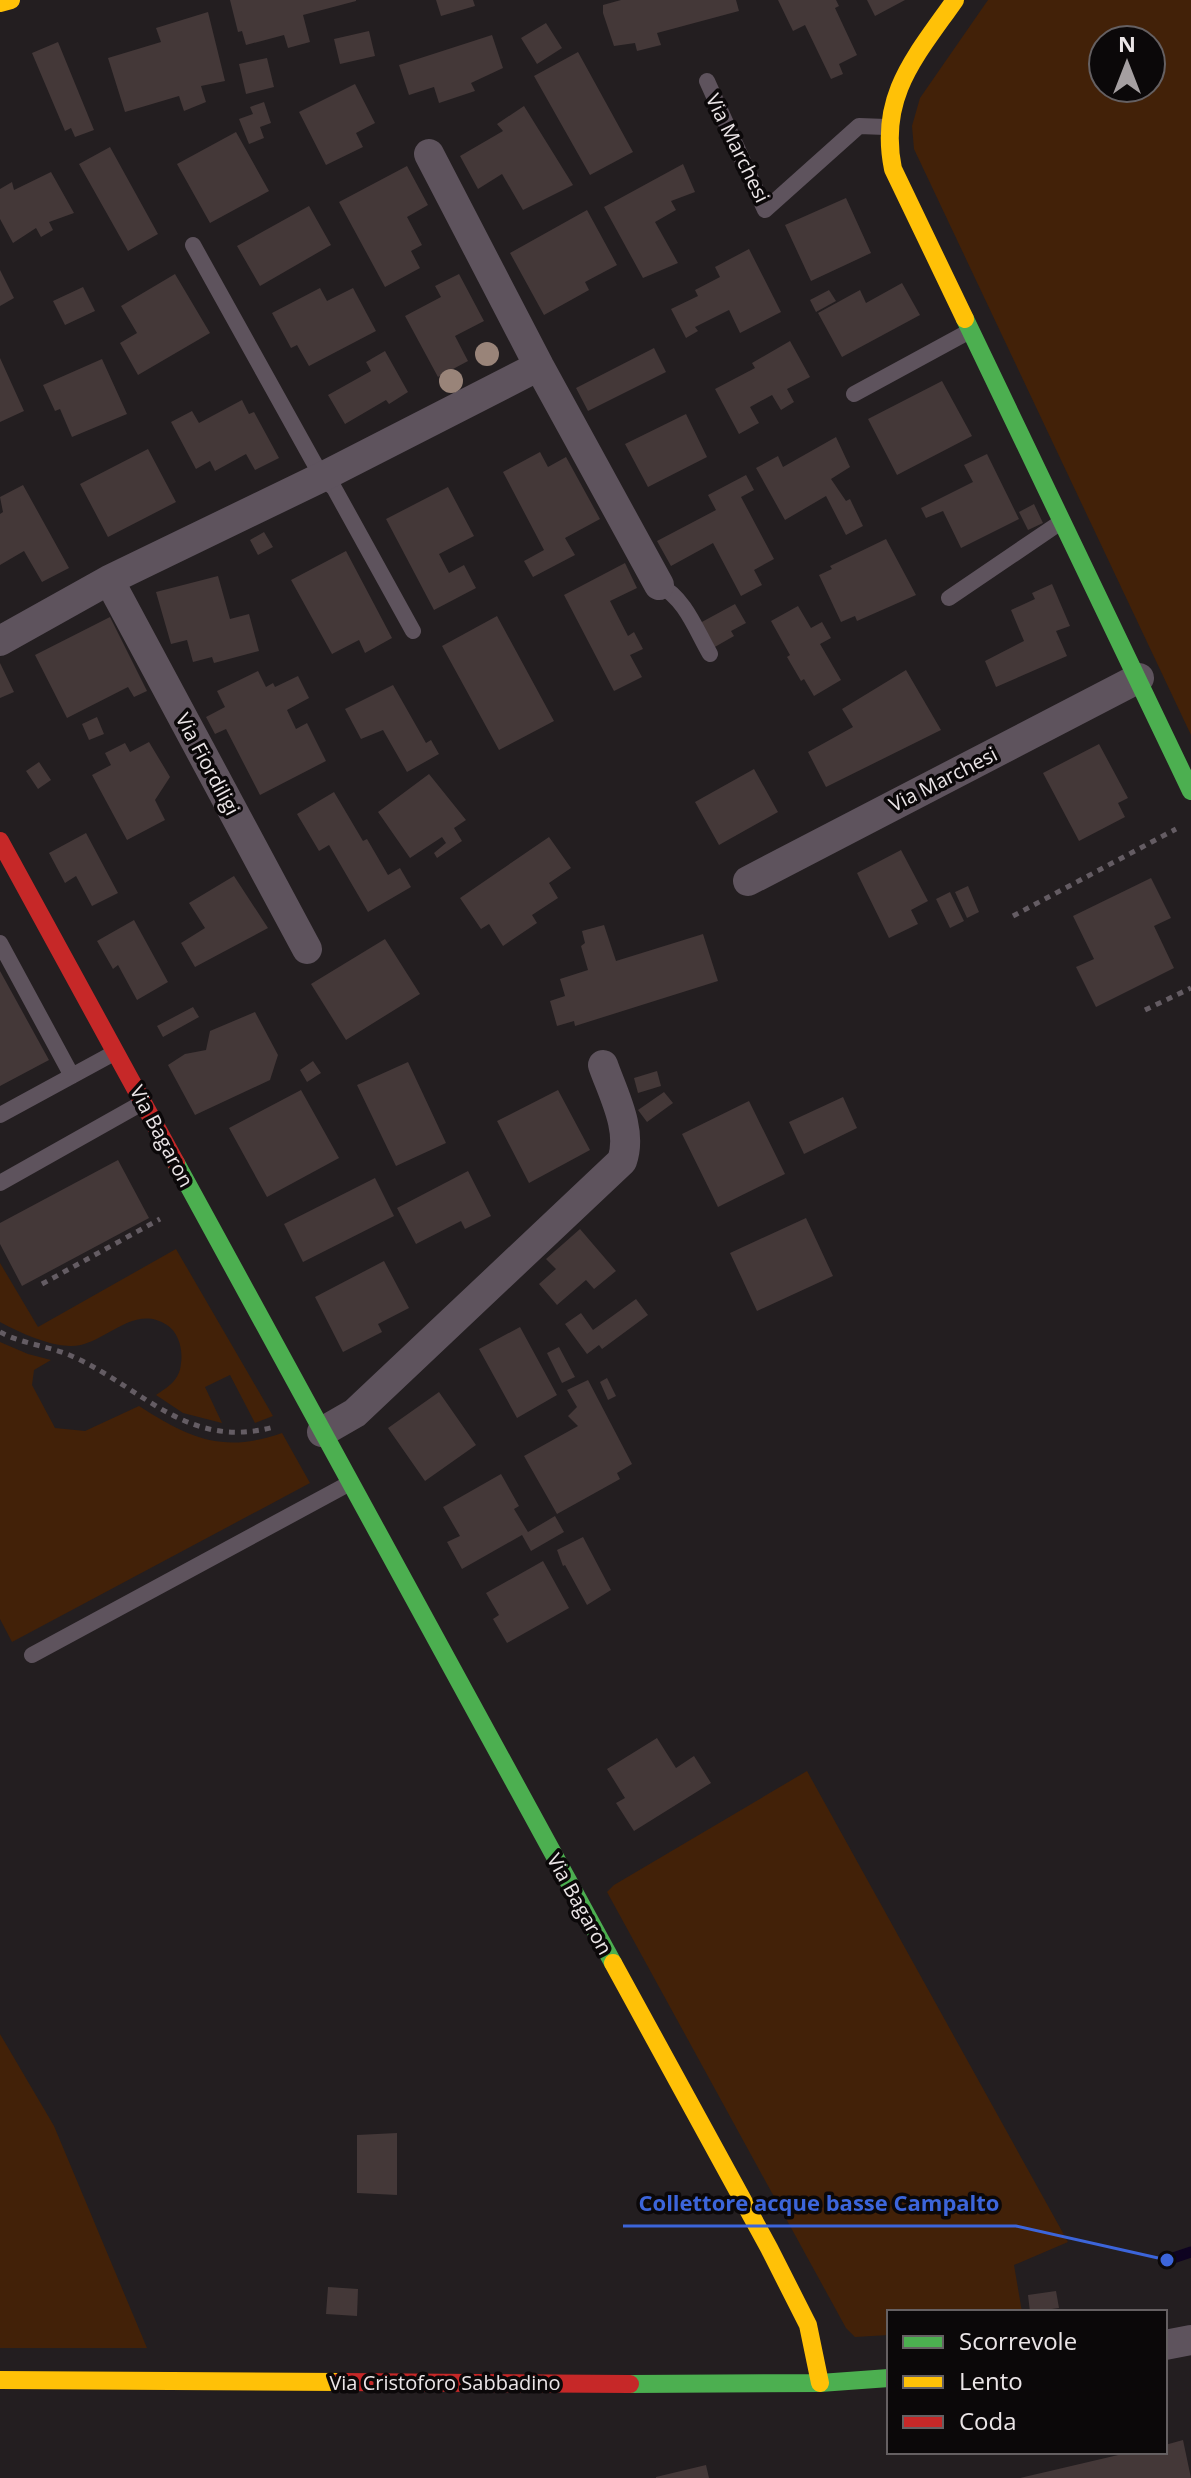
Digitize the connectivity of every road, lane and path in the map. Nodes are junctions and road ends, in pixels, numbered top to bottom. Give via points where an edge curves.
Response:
1 (11, 0) edge
2 (955, 0) edge
3 (0, 3) edge
4 (707, 81) dead end
5 (886, 127) junction
6 (429, 154) dead end
7 (193, 245) dead end
8 (970, 331) junction
9 (539, 366) junction
10 (854, 394) dead end
11 (322, 477) junction
12 (1062, 522) junction
13 (109, 580) junction
14 (659, 585) joint
15 (949, 598) dead end
16 (413, 631) dead end
17 (0, 641) edge
18 (710, 654) dead end
19 (1139, 678) junction
20 (1191, 791) edge
21 (1177, 828) dead end
22 (0, 841) edge
23 (748, 881) dead end
24 (1013, 916) dead end
25 (0, 943) edge
26 (307, 949) dead end
27 (1191, 988) edge
28 (1145, 1010) dead end
29 (116, 1052) junction
30 (603, 1065) dead end
31 (72, 1076) junction
32 (143, 1102) junction
33 (0, 1115) edge
34 (2, 1178) edge
35 (168, 1215) dead end
36 (42, 1284) dead end
37 (0, 1332) edge
38 (285, 1424) dead end
39 (322, 1432) junction
40 (350, 1483) junction
41 (32, 1655) dead end
42 (1191, 2340) edge
43 (1167, 2345) edge
44 (887, 2378) edge
45 (0, 2380) edge
46 (820, 2383) junction

1 - 3 street
2 - 5 street via 901,83
4 - 5 lane, Via Marchesi via 765,210 859,126
5 - 8 street via 893,169
6 - 9 street
7 - 11 lane
8 - 10 lane
8 - 12 street
9 - 11 street
9 - 14 street
11 - 13 street
11 - 16 lane via 334,488
12 - 15 lane
12 - 19 street
13 - 17 street
13 - 26 street, Via Fiordiligi
14 - 18 lane via 682,605
19 - 20 street
19 - 23 street, Via Marchesi
21 - 24 path
22 - 29 street, Via Bagaron
25 - 31 lane
27 - 28 path
29 - 31 lane
29 - 32 street, Via Bagaron
30 - 39 street via 624,1126 622,1161 355,1413
31 - 33 lane
32 - 34 lane
32 - 39 street, Via Bagaron
35 - 36 path
37 - 38 path via 98,1368 181,1421 250,1433
39 - 40 street, Via Bagaron
40 - 41 lane
40 - 46 street, Via Bagaron via 769,2248 808,2325
42 - 43 street
44 - 46 street, Via Cristoforo Sabbadino
45 - 46 street, Via Cristoforo Sabbadino

